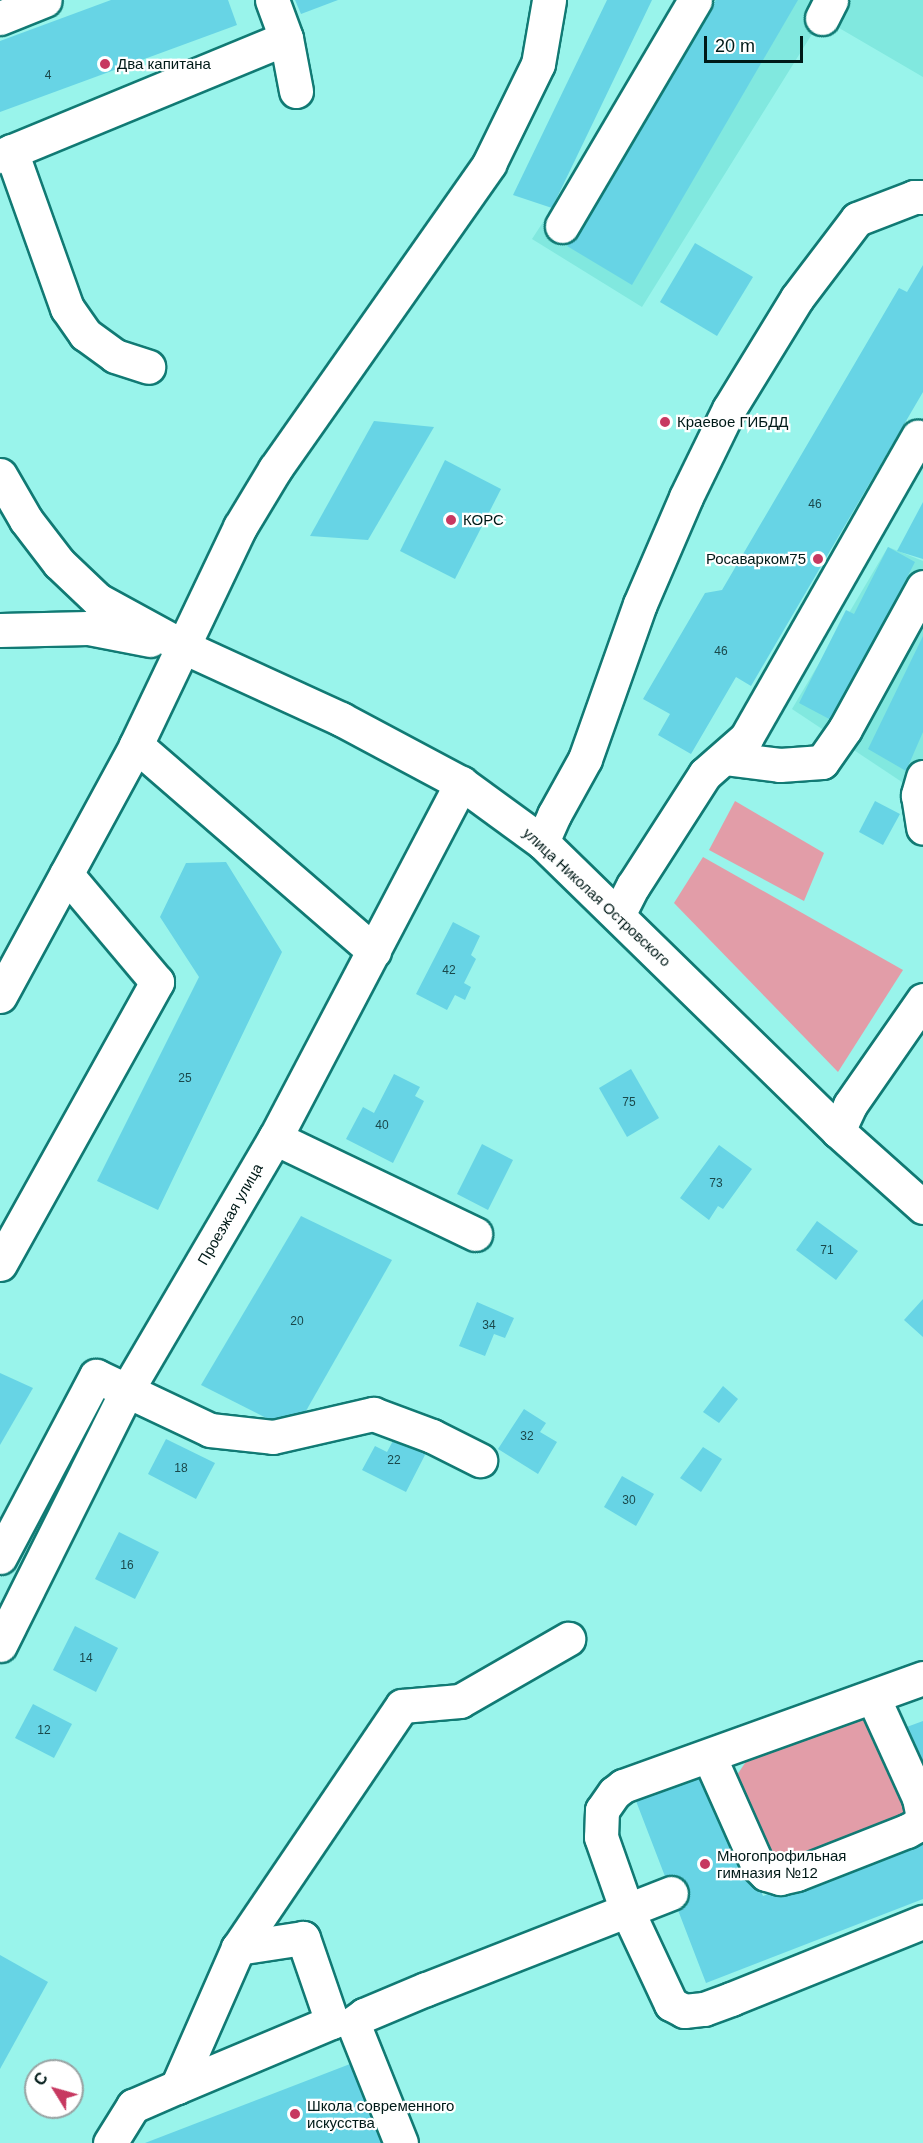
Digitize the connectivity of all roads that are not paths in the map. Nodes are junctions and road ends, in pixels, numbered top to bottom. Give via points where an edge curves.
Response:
1 (45, 0) edge
2 (272, 0) edge
3 (549, 0) edge
4 (695, 0) edge
5 (0, 18) edge
6 (286, 38) junction
7 (296, 91) dead end
8 (6, 153) edge
9 (923, 197) edge
10 (562, 226) dead end
11 (148, 367) dead end
12 (918, 437) dead end
13 (0, 475) edge
14 (923, 587) edge
15 (0, 630) edge
16 (184, 647) junction
17 (136, 745) junction
18 (724, 758) junction
19 (923, 777) edge
20 (461, 783) junction
21 (923, 828) edge
22 (542, 842) junction
23 (66, 874) junction
24 (618, 915) junction
25 (374, 951) junction
26 (0, 996) edge
27 (923, 1000) edge
28 (838, 1131) junction
29 (275, 1138) junction
30 (923, 1207) edge
31 (475, 1234) dead end
32 (0, 1264) edge
33 (127, 1390) junction
34 (480, 1460) dead end
35 (0, 1557) edge
36 (568, 1639) dead end
37 (0, 1645) edge
38 (923, 1678) edge
39 (873, 1696) junction
40 (709, 1756) junction
41 (671, 1893) dead end
42 (923, 1922) edge
43 (238, 1948) junction
44 (177, 2087) junction
45 (110, 2143) edge
46 (401, 2143) edge

1 - 5 street
2 - 6 street
3 - 16 street via 538,64 489,164 275,470 240,527
4 - 10 street
6 - 7 street
6 - 8 street
8 - 11 street via 68,308 85,334 115,356
9 - 22 street via 914,196 857,219 797,298 729,409 640,604 585,759
12 - 18 street via 746,738
13 - 16 street via 26,520 59,563 98,600
14 - 18 street via 845,729 822,762 780,765
15 - 16 street via 88,628
16 - 17 street
16 - 20 street, улица Николая Островского via 341,719
17 - 23 street
17 - 25 street
18 - 24 street via 705,774
19 - 21 street via 918,795
20 - 22 street, улица Николая Островского
20 - 25 street, Проезжая улица
22 - 24 street, улица Николая Островского
23 - 26 street
23 - 32 street via 157,982
24 - 28 street, улица Николая Островского
25 - 29 street, Проезжая улица
27 - 28 street via 850,1106
28 - 30 street, улица Николая Островского
29 - 31 street
29 - 33 street, Проезжая улица
33 - 34 street via 210,1430 273,1437 373,1414 432,1436
33 - 35 street via 96,1376
33 - 37 street, Проезжая улица
36 - 43 street via 460,1701 402,1706
38 - 39 street
39 - 40 street
39 - 40 street via 919,1798 923,1817 908,1830 796,1874 780,1878 766,1874 758,1866
40 - 42 street via 623,1786 602,1810 601,1837 626,1908 671,2004 684,2011 704,2009
41 - 46 street via 426,1989 353,2023
43 - 44 street
43 - 44 street via 303,1938 332,2022
44 - 45 street via 133,2106

